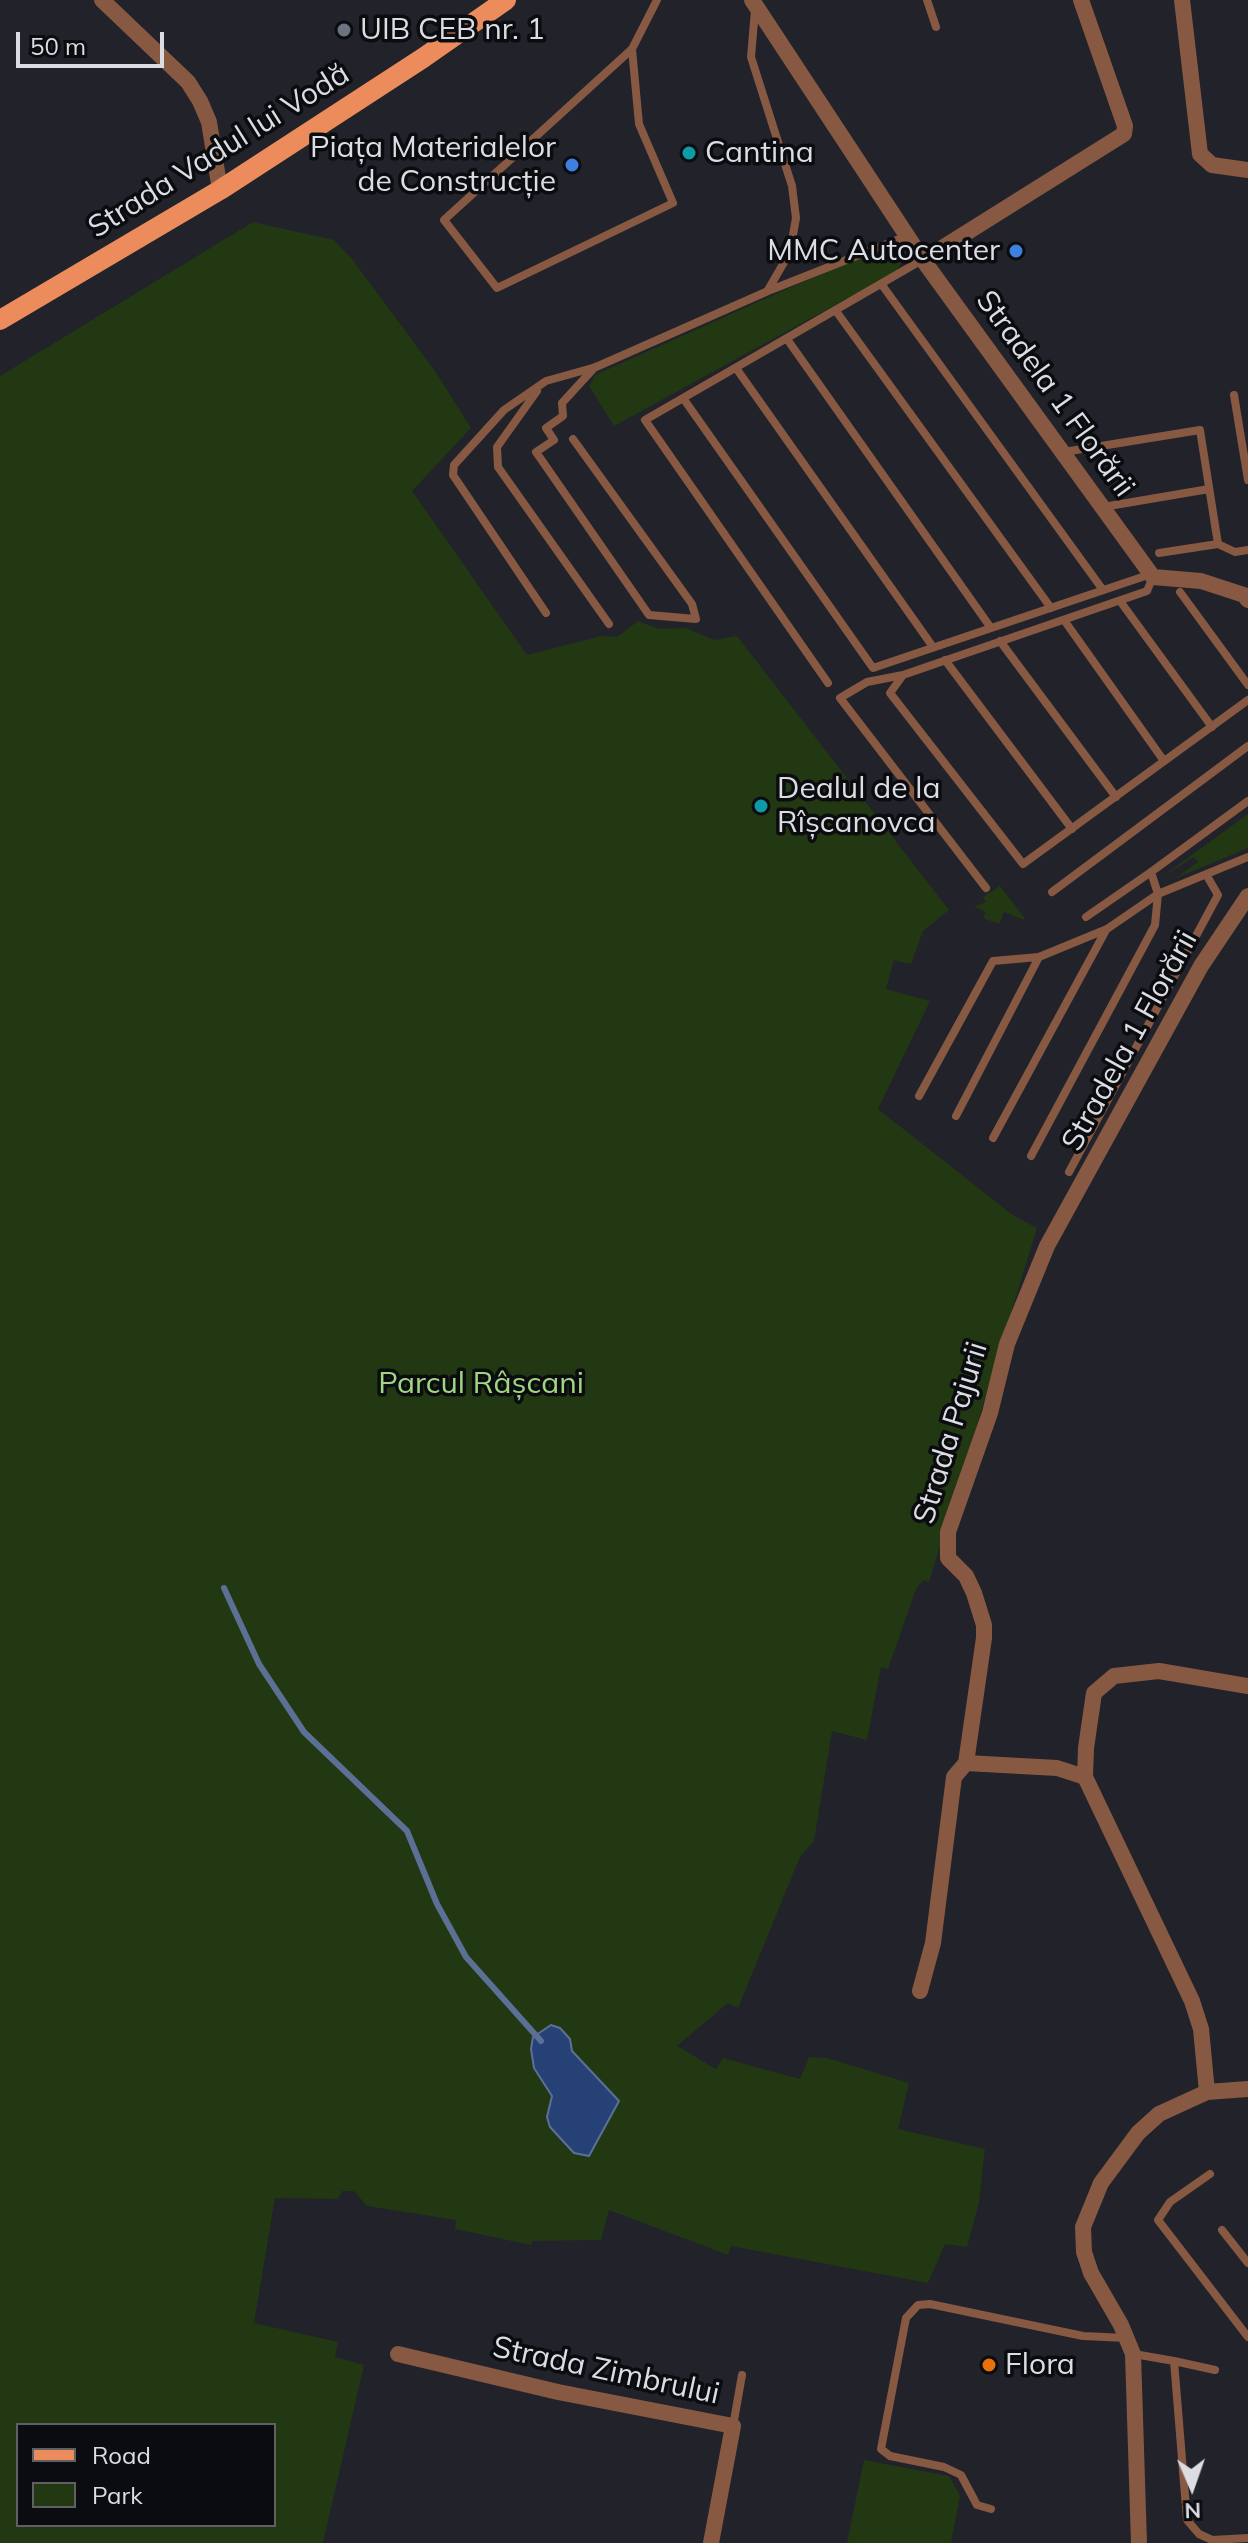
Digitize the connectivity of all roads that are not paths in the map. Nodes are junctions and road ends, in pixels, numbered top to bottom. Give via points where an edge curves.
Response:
1 (102, 0) edge
2 (506, 0) edge
3 (657, 0) edge
4 (927, 0) edge
5 (1081, 0) edge
6 (1182, 0) edge
7 (754, 3) edge
8 (936, 27) dead end
9 (632, 49) junction
10 (1248, 170) edge
11 (220, 190) junction
12 (908, 236) junction
13 (923, 260) junction
14 (882, 285) junction
15 (768, 291) junction
16 (836, 311) junction
17 (0, 320) edge
18 (787, 339) junction
19 (596, 367) junction
20 (736, 368) junction
21 (546, 381) junction
22 (1234, 395) dead end
23 (683, 398) junction
24 (573, 439) dead end
25 (1064, 452) junction
26 (1248, 480) edge
27 (1209, 489) junction
28 (1103, 507) junction
29 (1218, 544) junction
30 (1248, 550) edge
31 (1159, 553) dead end
32 (1152, 576) junction
33 (1103, 590) junction
34 (1180, 592) dead end
35 (1248, 600) edge
36 (1120, 601) junction
37 (1051, 608) junction
38 (546, 613) dead end
39 (1064, 620) junction
40 (609, 624) dead end
41 (991, 628) junction
42 (1000, 641) junction
43 (933, 647) junction
44 (945, 660) junction
45 (903, 675) junction
46 (828, 683) dead end
47 (1248, 685) edge
48 (1248, 700) edge
49 (1212, 727) junction
50 (1248, 746) edge
51 (1164, 761) junction
52 (1116, 797) junction
53 (1248, 801) edge
54 (1072, 829) junction
55 (1248, 857) edge
56 (1151, 872) junction
57 (1207, 876) junction
58 (986, 888) dead end
59 (1052, 892) dead end
60 (1158, 894) junction
61 (1248, 896) edge
62 (1086, 917) dead end
63 (1107, 929) junction
64 (1039, 957) junction
65 (919, 1096) dead end
66 (956, 1116) dead end
67 (993, 1138) dead end
68 (1031, 1156) dead end
69 (1069, 1172) dead end
70 (1064, 1215) joint
71 (1248, 1686) edge
72 (966, 1763) junction
73 (1085, 1777) junction
74 (920, 1991) dead end
75 (1248, 2089) edge
76 (1207, 2092) junction
77 (1210, 2174) dead end
78 (1222, 2230) dead end
79 (1248, 2263) edge
80 (1248, 2337) edge
81 (1127, 2339) junction
82 (398, 2354) dead end
83 (1174, 2361) junction
84 (1215, 2370) dead end
85 (742, 2375) dead end
86 (733, 2426) junction
87 (991, 2509) dead end
88 (1248, 2538) edge
89 (711, 2543) edge
90 (1139, 2543) edge

1 - 11 street via 188,82 200,101 209,122
2 - 11 main road, Strada Vadul lui Vodă
3 - 9 lane
4 - 8 lane
5 - 13 street via 1124,134
6 - 10 street via 1200,154 1212,165
7 - 12 street, Stradela 1 Florării
7 - 15 lane via 751,57 792,186 796,218 790,252
9 - 9 lane via 444,220 497,288 673,203 639,124
11 - 17 main road, Strada Vadul lui Vodă
12 - 13 street, Stradela 1 Florării
12 - 15 lane
13 - 14 lane
13 - 25 street, Stradela 1 Florării
14 - 16 lane
14 - 33 lane
15 - 19 lane
16 - 18 lane
16 - 37 lane
18 - 20 lane
18 - 41 lane
19 - 21 lane
19 - 24 lane via 562,403 563,416 546,428 554,440 536,452 649,615 696,619 692,604
20 - 23 lane
20 - 43 lane
21 - 38 lane via 504,410 454,465 453,475
21 - 40 lane via 519,413 494,457
22 - 26 lane
23 - 43 lane via 873,668
23 - 46 lane via 645,420
25 - 27 lane via 1200,430
25 - 28 street, Stradela 1 Florării
27 - 28 lane
27 - 29 lane
28 - 32 street, Stradela 1 Florării
29 - 30 lane via 1235,552
29 - 31 lane
32 - 33 lane
32 - 35 street via 1201,581
32 - 36 lane via 1147,591
33 - 37 lane
34 - 47 lane
36 - 39 lane
36 - 49 lane
37 - 41 lane
39 - 42 lane
39 - 51 lane
41 - 43 lane
42 - 44 lane
42 - 52 lane
44 - 45 lane
44 - 54 lane
45 - 54 lane via 890,693 1023,864
45 - 58 lane via 867,682 840,698
48 - 49 lane
49 - 51 lane
50 - 59 lane
51 - 52 lane
52 - 54 lane
53 - 56 lane
55 - 57 lane
56 - 60 lane
56 - 62 lane
57 - 60 lane
57 - 69 lane via 1218,895
60 - 63 lane
60 - 68 lane via 1155,925
61 - 70 street, Stradela 1 Florării via 1201,966
63 - 64 lane
63 - 67 lane
64 - 65 lane via 993,961
64 - 66 lane
70 - 72 street, Strada Pajurii via 1007,1344 946,1545 948,1558 966,1576 984,1625
71 - 73 street via 1159,1671 1114,1676 1094,1693
72 - 73 street via 1057,1768
72 - 74 street, Strada Pajurii via 954,1777 933,1943
73 - 76 street via 1184,1980 1201,2029
75 - 76 street
76 - 81 street via 1159,2114 1138,2133 1101,2183 1083,2227 1091,2273
77 - 80 lane via 1170,2202 1158,2220
78 - 79 lane
81 - 83 lane
81 - 87 lane via 1083,2336 930,2304 918,2305 906,2318 881,2449 961,2475 977,2505
81 - 90 street
82 - 86 street, Strada Zimbrului
83 - 84 lane
83 - 88 lane via 1187,2520 1212,2540
85 - 86 lane
86 - 89 street, Strada Zimbrului

